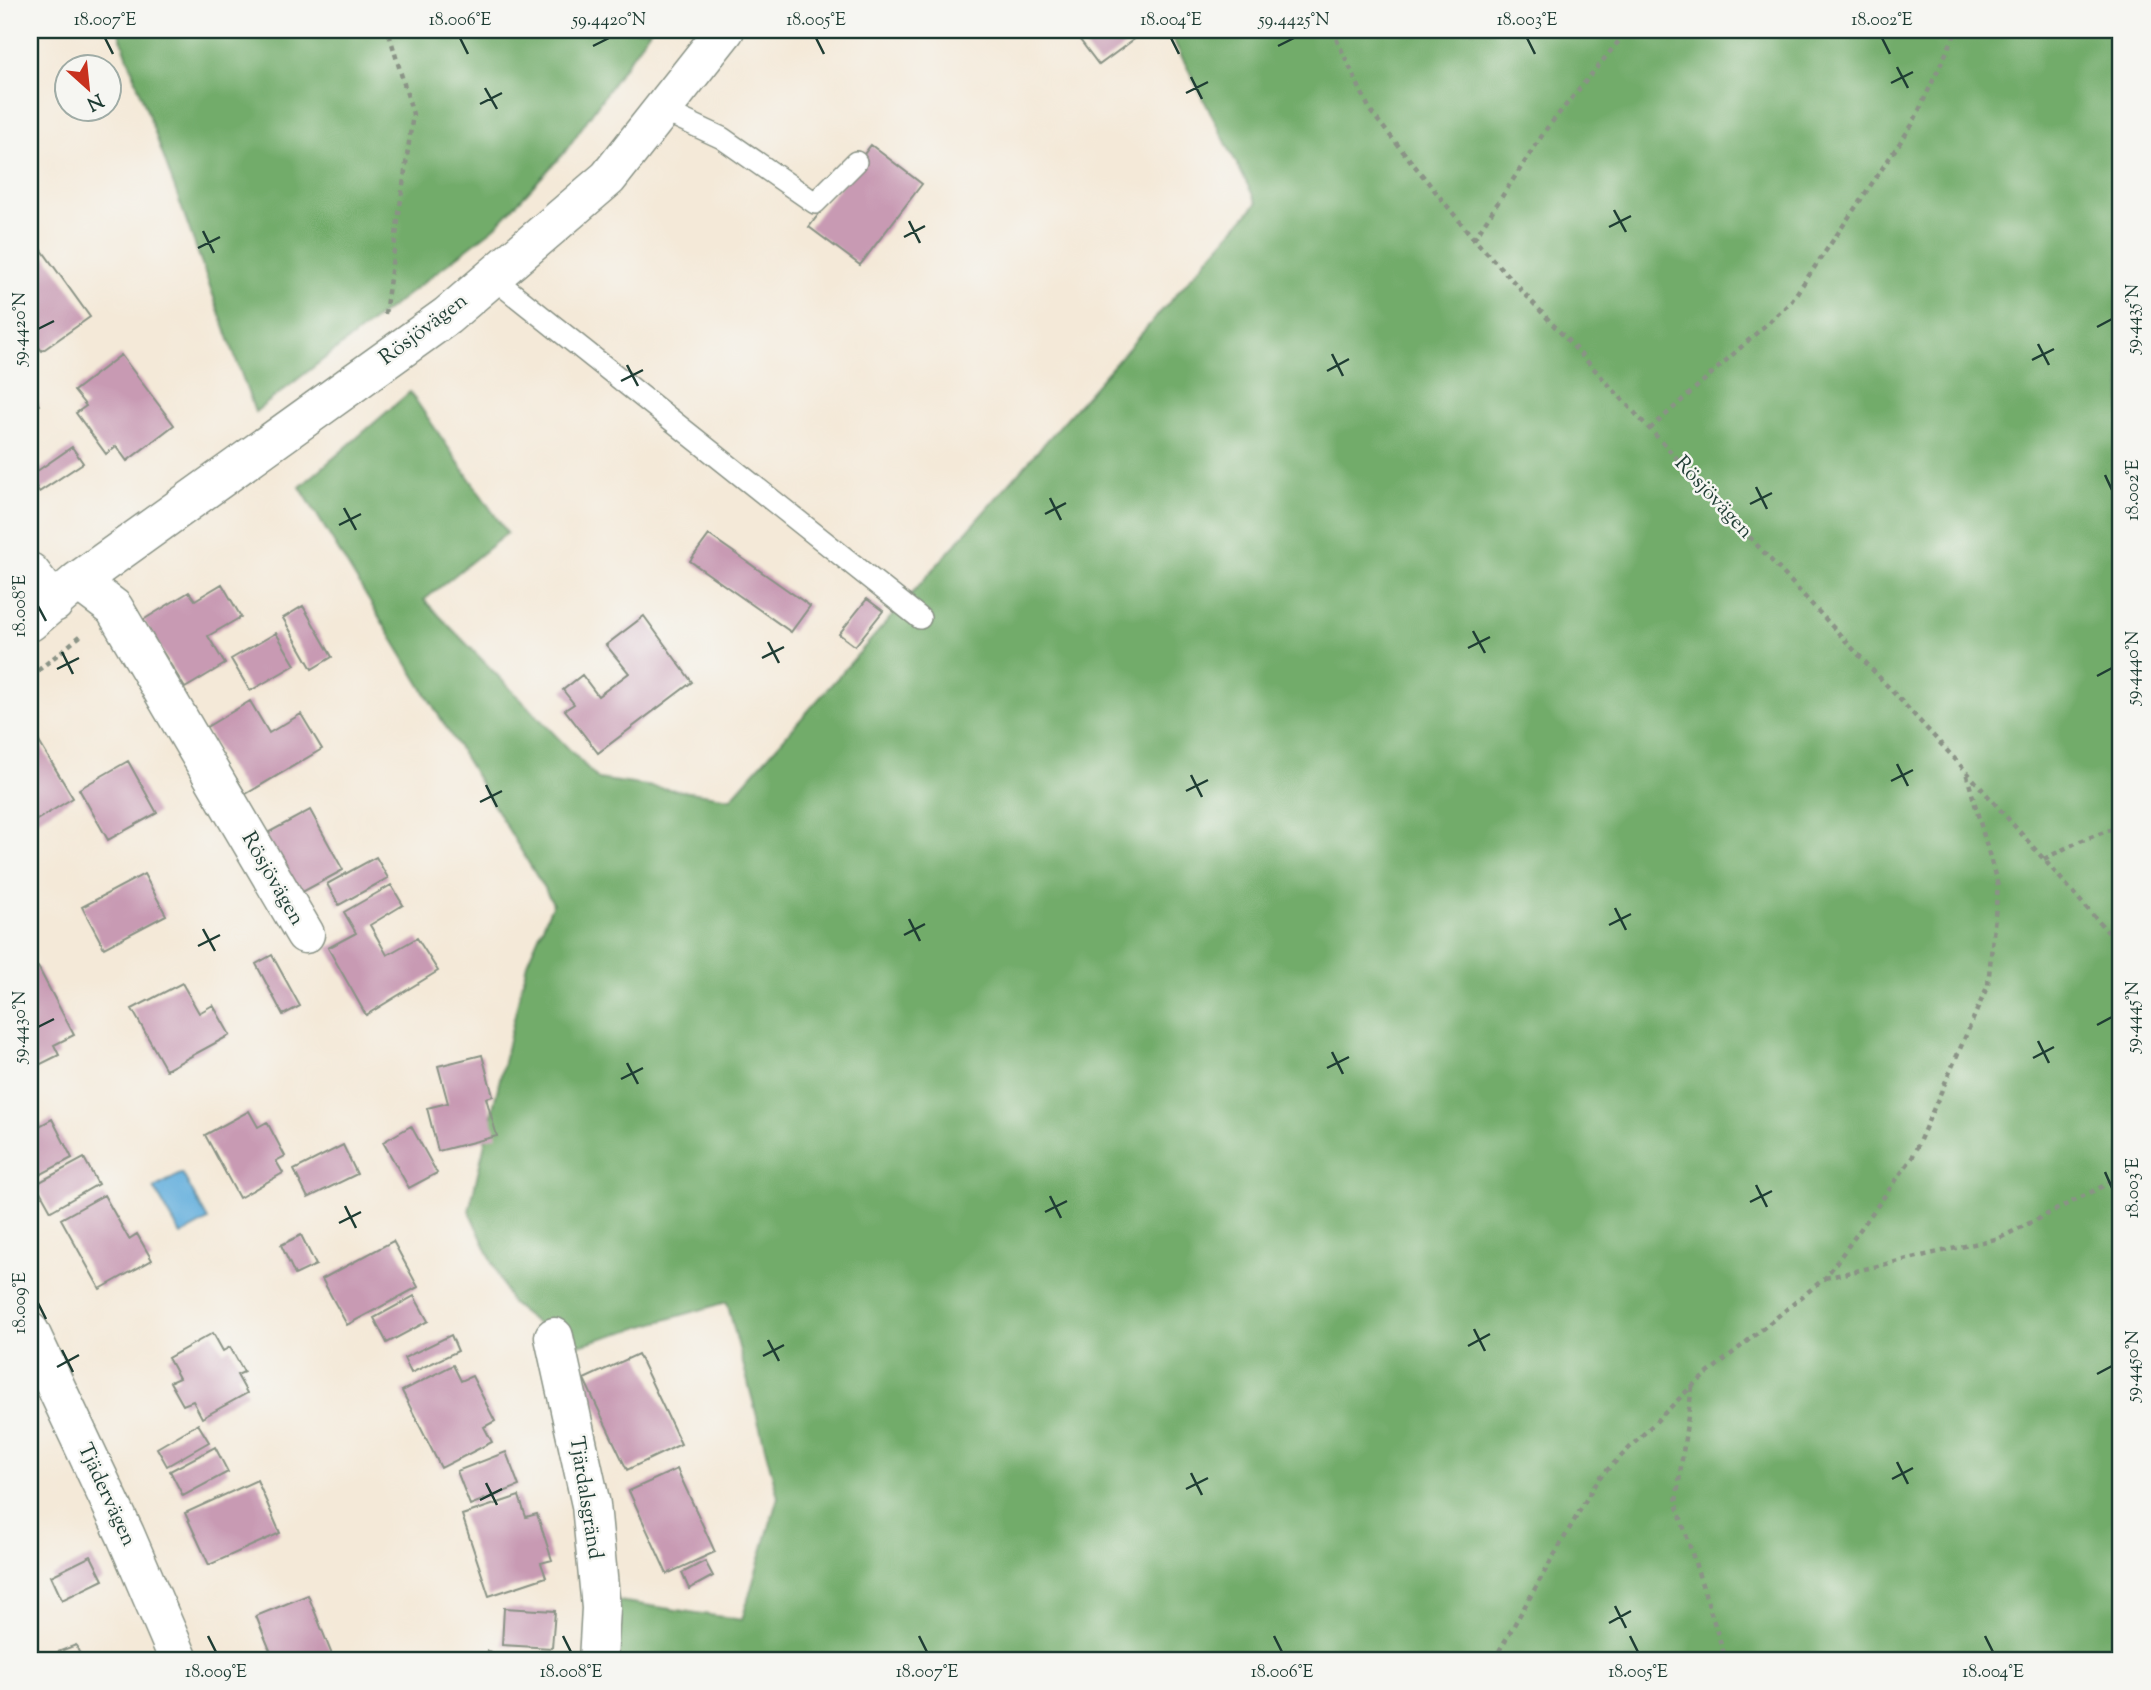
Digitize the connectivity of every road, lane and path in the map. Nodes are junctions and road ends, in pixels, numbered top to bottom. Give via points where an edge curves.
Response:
1 (388, 30) edge
2 (725, 30) edge
3 (1332, 30) edge
4 (1628, 30) edge
5 (1957, 30) edge
6 (662, 110) junction
7 (856, 162) dead end
8 (1474, 239) junction
9 (492, 277) junction
10 (377, 366) junction
11 (1650, 429) junction
12 (30, 572) edge
13 (54, 602) edge
14 (920, 618) dead end
15 (1966, 771) junction
16 (2121, 826) edge
17 (2044, 859) junction
18 (305, 934) dead end
19 (2121, 947) edge
20 (2121, 1177) edge
21 (1825, 1278) junction
22 (30, 1332) edge
23 (554, 1337) dead end
24 (1692, 1386) junction
25 (179, 1660) edge
26 (598, 1660) edge
27 (1494, 1660) edge
28 (1726, 1660) edge

1 - 10 path via 413,114
2 - 6 street, Rösjövägen
3 - 8 path, Rösjövägen via 1371,112
4 - 8 path via 1547,128
5 - 11 path via 1912,125 1790,303
6 - 7 lane via 722,138 815,203
6 - 9 street, Rösjövägen via 608,178
8 - 11 path, Rösjövägen
9 - 10 street, Rösjövägen
9 - 14 lane
10 - 13 street, Rösjövägen
11 - 15 path, Rösjövägen
12 - 13 street
13 - 18 street, Rösjövägen via 114,608
15 - 17 path, Rösjövägen
15 - 21 path via 1998,886 1988,985 1912,1158
16 - 17 path
17 - 19 path, Rösjövägen
20 - 21 path via 2000,1238
21 - 24 path
22 - 25 street, Tjädervägen
23 - 26 street, Tjärdalsgränd via 591,1505 601,1608
24 - 27 path via 1598,1479
24 - 28 path via 1676,1503

